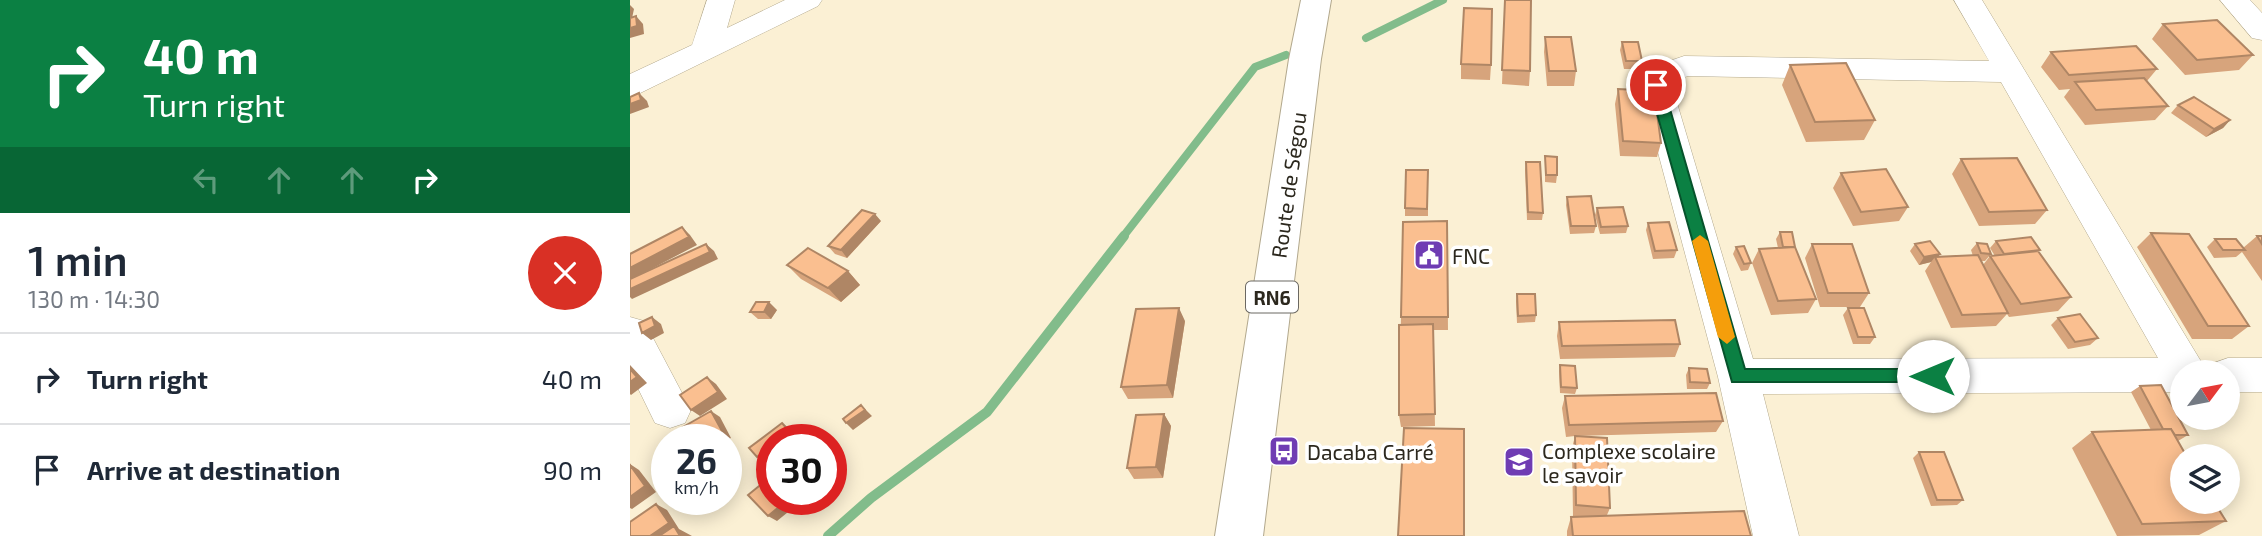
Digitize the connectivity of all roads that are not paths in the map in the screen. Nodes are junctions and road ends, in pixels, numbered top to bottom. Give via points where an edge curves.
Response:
1 (721, 0) edge
2 (808, 0) edge
3 (1316, 0) edge
4 (1968, 0) edge
5 (2234, 0) edge
6 (2262, 31) edge
7 (705, 50) junction
8 (2010, 72) junction
9 (630, 88) edge
10 (630, 333) edge
11 (2180, 360) edge
12 (2240, 375) edge
13 (2262, 375) edge
14 (2170, 376) edge
15 (1738, 377) junction
16 (670, 410) dead end
17 (1239, 536) edge
18 (1776, 536) edge

1 - 7 street
2 - 7 street
3 - 17 highway, Route de Ségou / RN6
4 - 8 street
5 - 6 street
7 - 9 street
8 - 11 street
8 - 15 street via 1684,66 1666,73 1656,85
10 - 16 street
12 - 13 street
14 - 15 street
15 - 18 street

